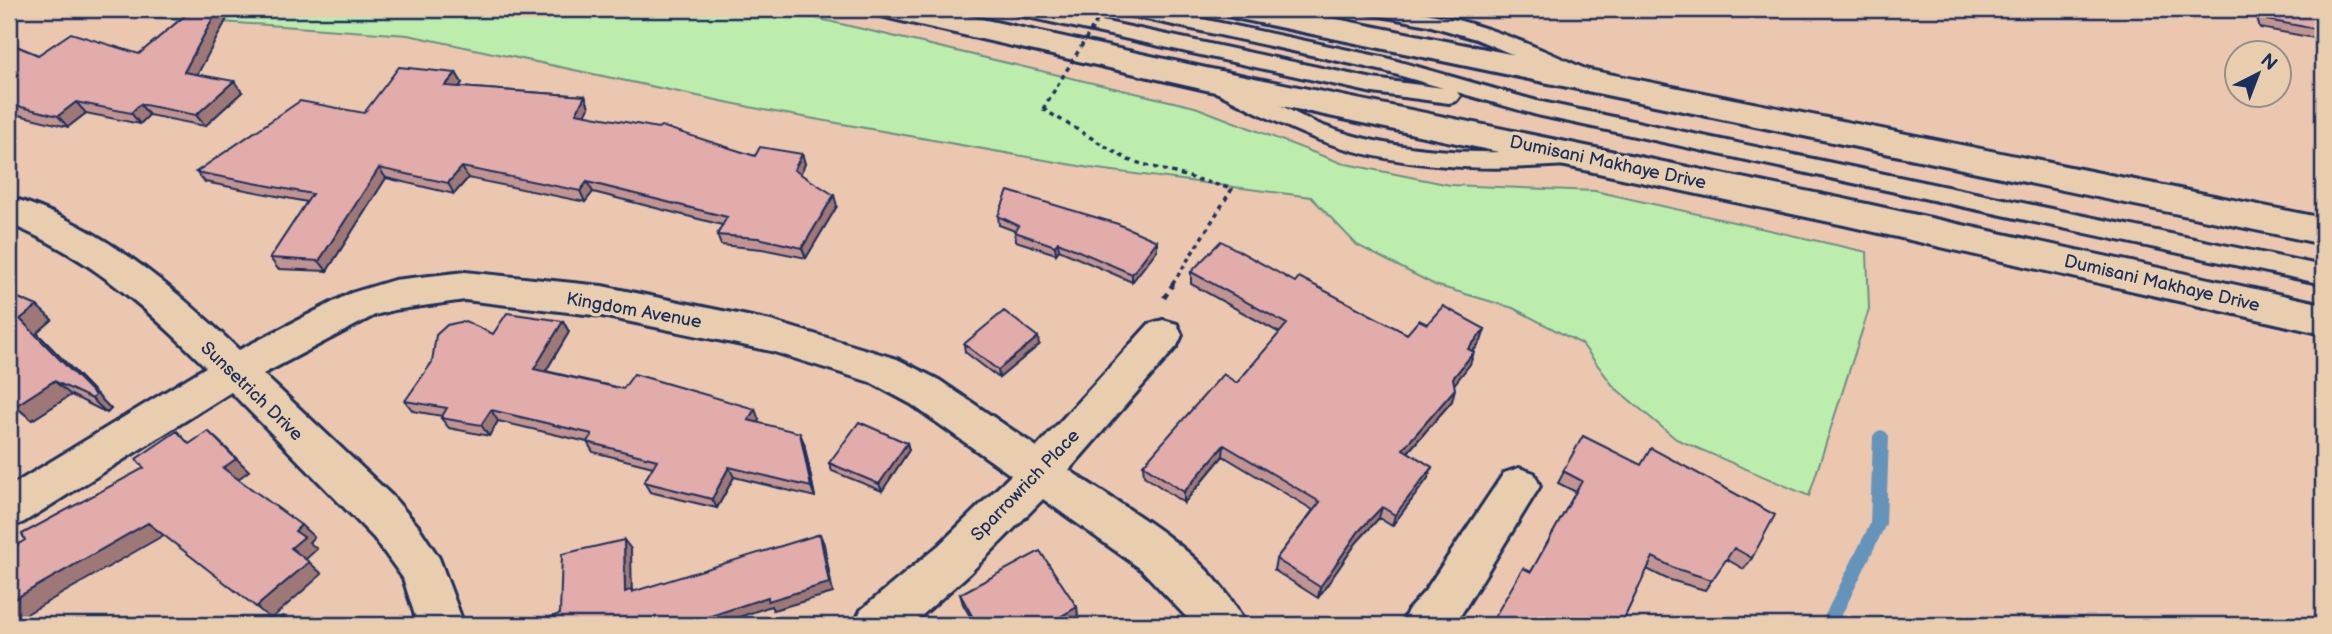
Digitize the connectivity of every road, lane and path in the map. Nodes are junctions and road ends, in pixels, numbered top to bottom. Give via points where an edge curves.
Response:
1 (892, 9) edge
2 (1019, 9) edge
3 (1104, 9) edge
4 (1128, 9) edge
5 (1240, 9) edge
6 (1373, 9) edge
7 (1600, 84) junction
8 (1537, 108) junction
9 (9, 210) edge
10 (2323, 231) edge
11 (2323, 275) edge
12 (2205, 292) junction
13 (2323, 318) edge
14 (2323, 327) edge
15 (1163, 335) joint
16 (233, 371) junction
17 (1040, 473) junction
18 (1519, 486) dead end
19 (9, 509) edge
20 (441, 625) edge
21 (877, 625) edge
22 (1222, 625) edge
23 (1424, 625) edge

1 - 12 main road, Dumisani Makhaye Drive
2 - 8 lane via 1373,86
3 - 15 path, bridge via 1043,109 1128,160 1232,190 1159,306
4 - 8 lane via 1386,65
5 - 7 main road
6 - 7 lane via 1465,26
7 - 10 main road
8 - 11 lane
9 - 16 main road, Sunsetrich Drive via 77,239 153,296
12 - 13 main road, Dumisani Makhaye Drive
12 - 14 main road
15 - 17 main road, Sparrowrich Place
16 - 17 main road, Kingdom Avenue via 364,303 394,295 465,286 602,301 771,336 883,370 925,392
16 - 19 main road, Kingdom Avenue
16 - 20 main road, Sunsetrich Drive via 407,547 433,595
17 - 21 main road, Sparrowrich Place via 917,595
17 - 22 main road, Kingdom Avenue via 1157,555
18 - 23 main road

